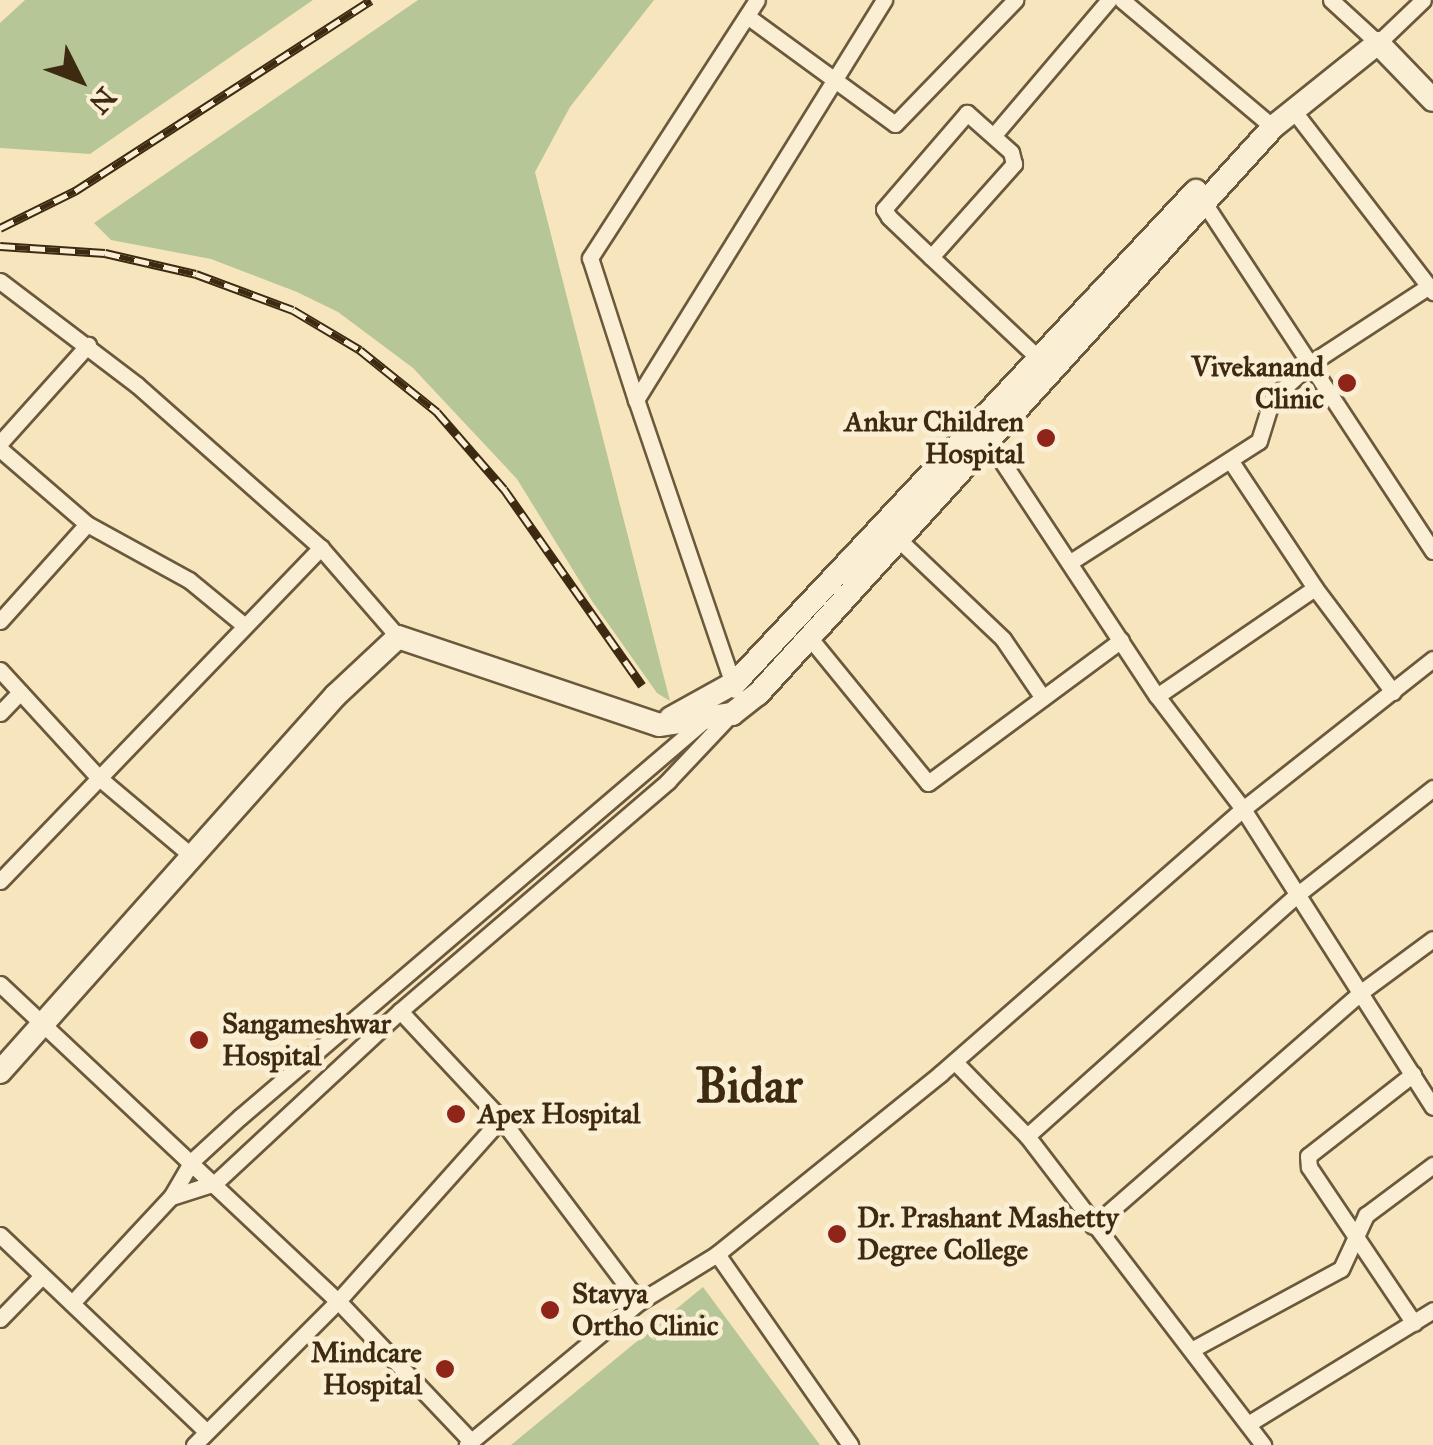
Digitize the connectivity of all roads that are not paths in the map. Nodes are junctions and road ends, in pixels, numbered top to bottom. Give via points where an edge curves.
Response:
1 (757, 0) edge
2 (884, 0) edge
3 (1015, 0) edge
4 (1108, 0) edge
5 (1122, 0) edge
6 (1331, 0) edge
7 (1423, 0) edge
8 (747, 16) junction
9 (1378, 43) junction
10 (836, 77) junction
11 (1433, 100) edge
12 (1294, 110) junction
13 (1273, 127) junction
14 (994, 135) junction
15 (1200, 197) junction
16 (931, 257) junction
17 (0, 281) edge
18 (1431, 289) edge
19 (88, 345) junction
20 (1038, 357) junction
21 (1310, 363) junction
22 (636, 400) junction
23 (981, 430) junction
24 (0, 446) edge
25 (1230, 460) junction
26 (88, 524) junction
27 (897, 538) junction
28 (321, 548) junction
29 (1433, 552) edge
30 (1072, 561) junction
31 (1315, 588) junction
32 (0, 621) edge
33 (245, 626) junction
34 (398, 636) junction
35 (809, 637) junction
36 (1121, 640) junction
37 (1433, 659) edge
38 (0, 670) edge
39 (736, 682) junction
40 (20, 692) junction
41 (1393, 692) junction
42 (711, 694) junction
43 (1157, 696) junction
44 (1043, 698) junction
45 (0, 713) edge
46 (732, 714) junction
47 (706, 718) junction
48 (659, 724) junction
49 (98, 777) junction
50 (1433, 788) edge
51 (1243, 810) junction
52 (193, 857) junction
53 (0, 881) edge
54 (1298, 894) junction
55 (1433, 939) edge
56 (0, 984) edge
57 (1362, 992) junction
58 (400, 1011) junction
59 (44, 1026) junction
60 (954, 1062) junction
61 (0, 1072) edge
62 (1413, 1074) junction
63 (1433, 1106) edge
64 (502, 1119) junction
65 (1026, 1136) junction
66 (192, 1161) junction
67 (1433, 1164) edge
68 (215, 1183) junction
69 (171, 1198) junction
70 (1094, 1226) junction
71 (0, 1235) edge
72 (1357, 1235) junction
73 (716, 1254) junction
74 (42, 1276) junction
75 (338, 1300) junction
76 (639, 1302) junction
77 (72, 1303) junction
78 (1433, 1310) edge
79 (0, 1319) edge
80 (1414, 1322) junction
81 (1191, 1350) junction
82 (1248, 1424) junction
83 (206, 1431) junction
84 (469, 1443) edge
85 (194, 1445) edge
86 (850, 1445) edge
87 (1263, 1445) edge

1 - 8 street
2 - 10 street
3 - 10 street via 895,124
4 - 14 street
5 - 13 street
6 - 9 street
7 - 9 street
8 - 10 street
8 - 22 street via 590,258
9 - 11 main road
9 - 12 main road
10 - 22 street
12 - 13 main road
12 - 18 street
13 - 15 main road
14 - 16 street via 1014,164
14 - 16 street via 973,114 960,116 886,199 889,217
15 - 20 main road
15 - 21 street
15 - 23 main road
16 - 20 street
17 - 19 street
18 - 21 street
19 - 24 street
19 - 28 street
20 - 23 main road
21 - 25 street via 1272,399 1259,441
21 - 29 street
22 - 39 street
23 - 27 main road
23 - 30 street
23 - 39 main road
24 - 26 street
25 - 30 street
25 - 31 street
26 - 32 street
26 - 33 street via 189,580
27 - 35 main road
27 - 44 street via 1002,639
28 - 33 street
28 - 34 street
30 - 36 street
31 - 41 street
31 - 43 street
33 - 49 street
34 - 48 main road
34 - 52 main road
35 - 44 street via 928,782
35 - 46 main road
36 - 43 street
36 - 44 street
37 - 41 street
38 - 40 street
39 - 42 main road
39 - 46 street
40 - 45 street
40 - 49 street
41 - 51 street
42 - 47 street
42 - 48 main road
43 - 51 street
46 - 47 main road
46 - 58 street via 668,781
47 - 48 main road
47 - 66 street
49 - 52 street
49 - 53 street
50 - 54 street
51 - 54 street
51 - 60 street
52 - 59 main road
54 - 57 street
54 - 65 street
55 - 57 street
56 - 59 street
57 - 62 street
57 - 70 street
58 - 64 street
58 - 68 street
59 - 61 main road
59 - 66 street
60 - 65 street
60 - 73 street
62 - 63 street
62 - 72 street via 1308,1156
64 - 75 street
64 - 76 street
65 - 70 street
66 - 68 street
66 - 69 street
67 - 72 street via 1366,1216
68 - 69 street
68 - 75 street
69 - 77 street
70 - 81 street
71 - 74 street
72 - 80 street
72 - 81 street via 1341,1269
73 - 76 street
73 - 86 street
74 - 77 street
74 - 79 street
75 - 83 street
75 - 84 street
76 - 84 street
77 - 83 street
78 - 80 street
80 - 82 street
81 - 82 street
82 - 87 street
83 - 85 street

